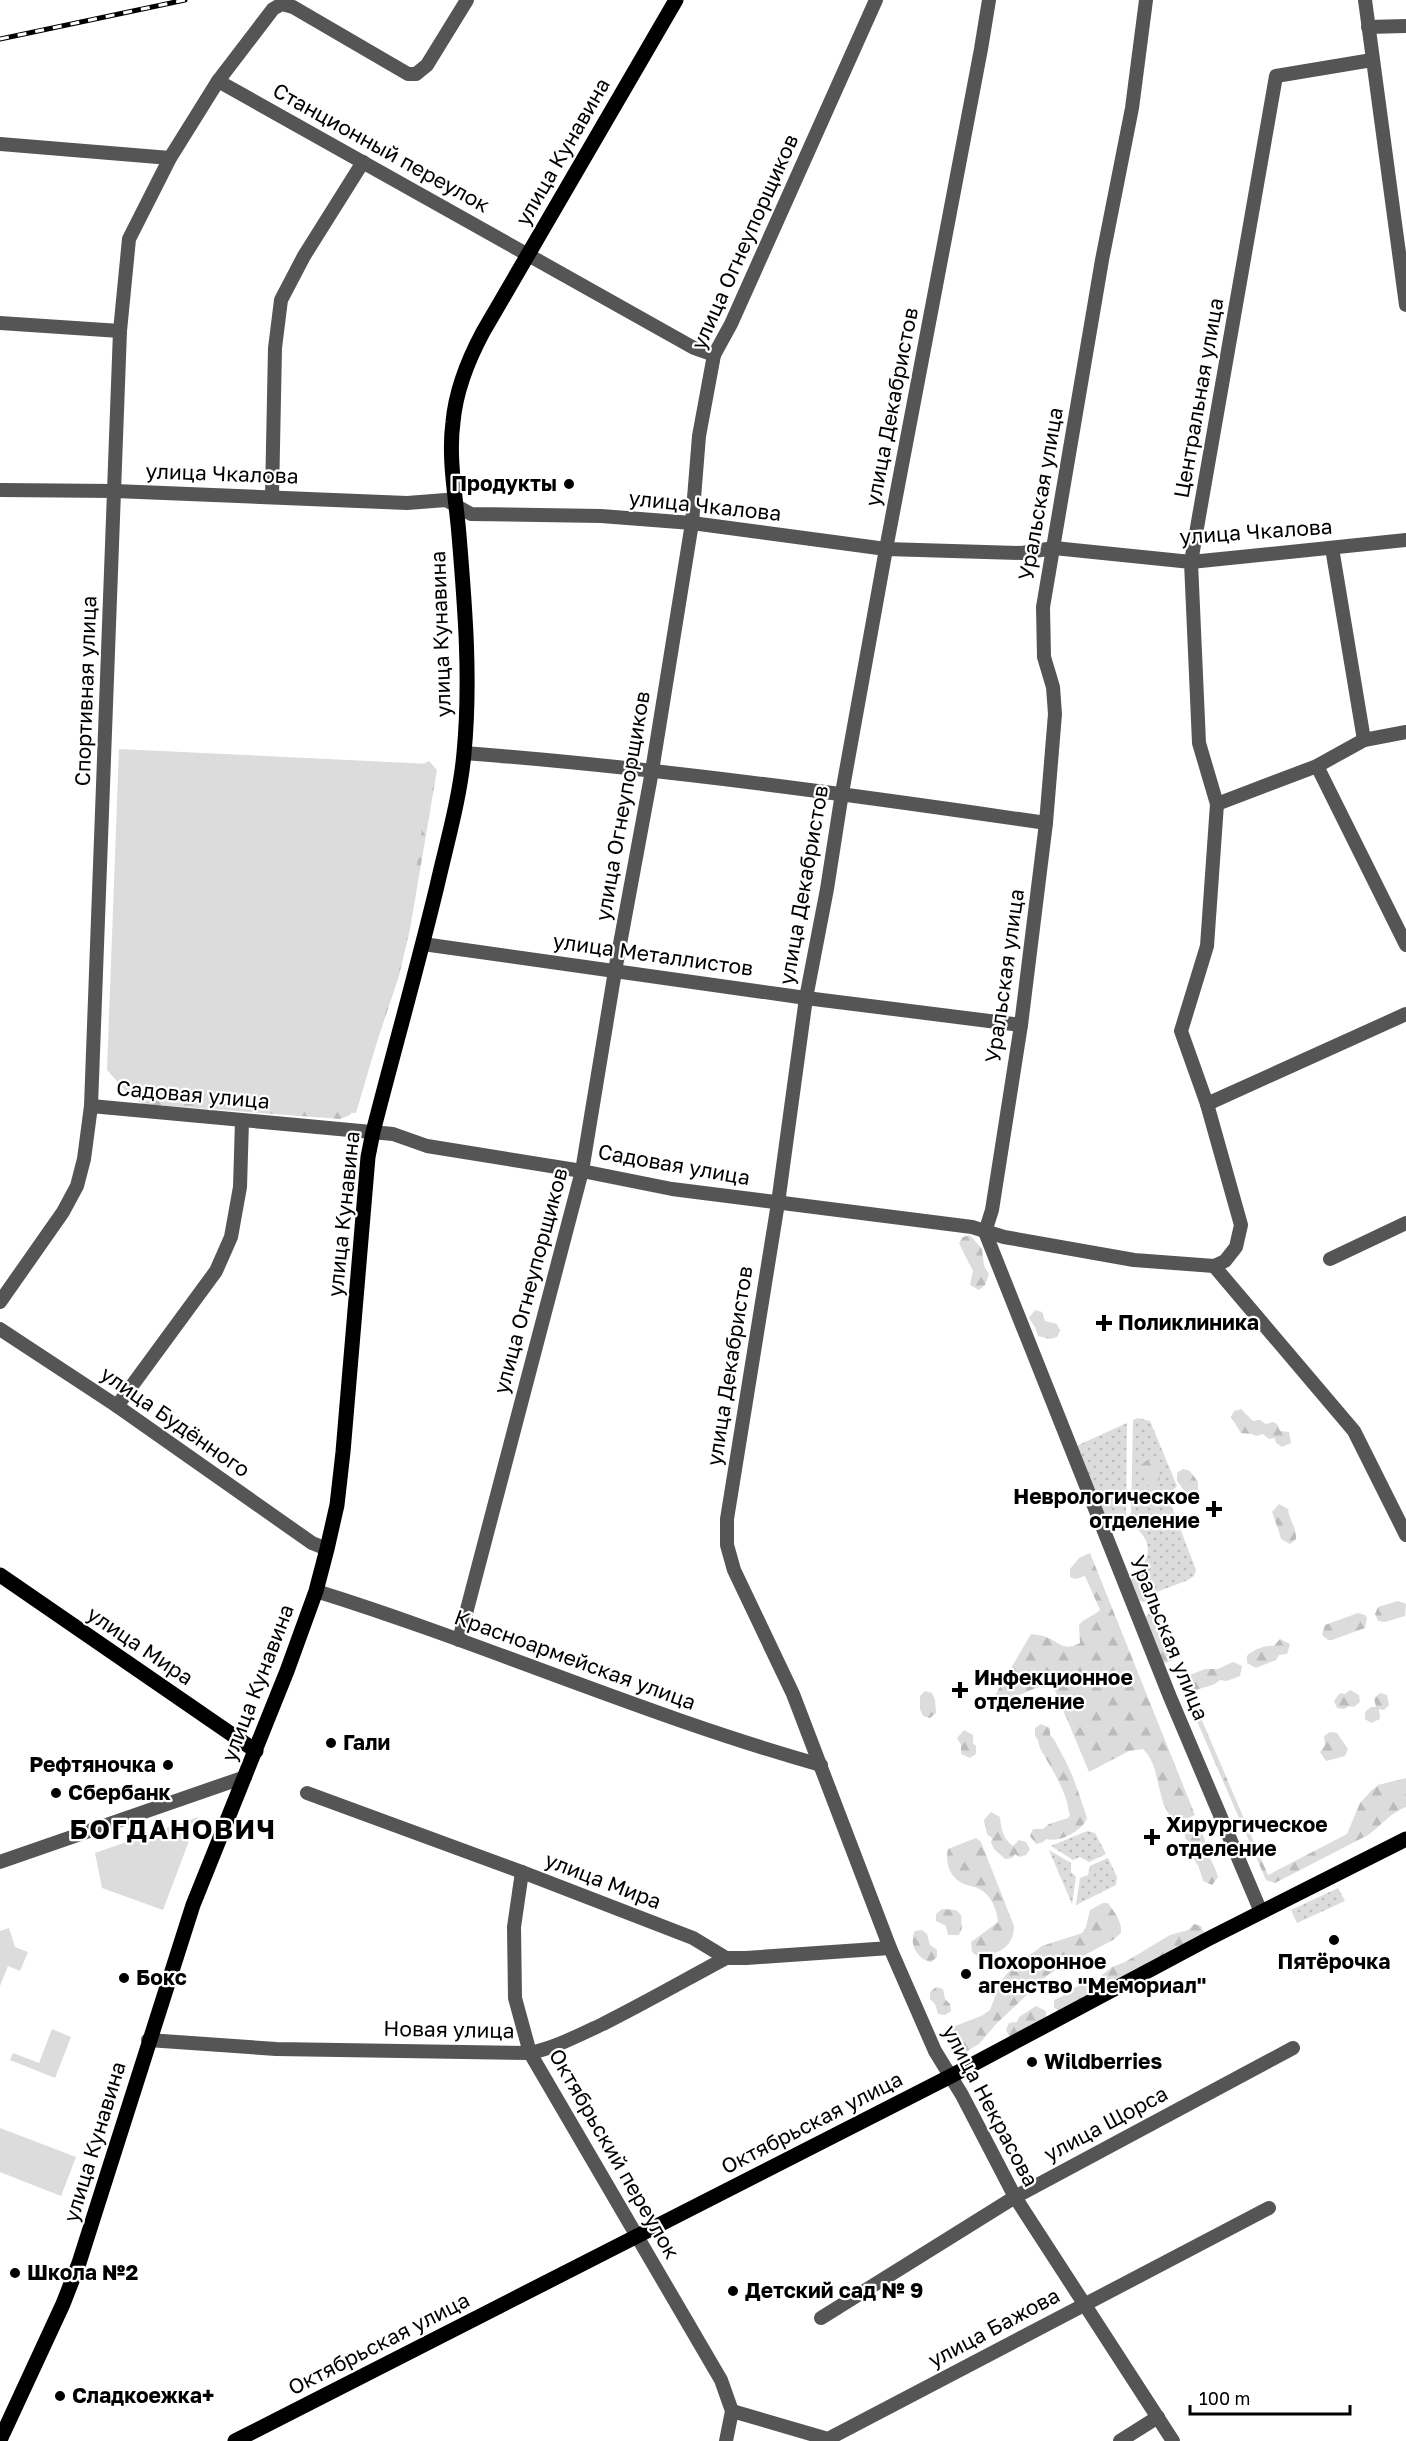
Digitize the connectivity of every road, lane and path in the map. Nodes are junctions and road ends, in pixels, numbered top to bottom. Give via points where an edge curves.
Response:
1 (467, 0) edge
2 (676, 0) edge
3 (876, 0) edge
4 (989, 0) edge
5 (1146, 0) edge
6 (1365, 0) edge
7 (1406, 26) edge
8 (1368, 27) junction
9 (1372, 60) junction
10 (218, 81) junction
11 (0, 144) edge
12 (170, 158) junction
13 (363, 162) junction
14 (528, 255) junction
15 (1406, 305) edge
16 (0, 323) edge
17 (120, 331) junction
18 (714, 355) junction
19 (0, 490) edge
20 (115, 490) junction
21 (272, 496) junction
22 (456, 504) junction
23 (692, 523) junction
24 (1406, 540) edge
25 (1054, 548) junction
26 (1332, 548) junction
27 (886, 549) junction
28 (1191, 562) junction
29 (1406, 732) edge
30 (1364, 740) junction
31 (464, 753) junction
32 (1317, 766) junction
33 (652, 771) junction
34 (842, 793) junction
35 (1217, 804) junction
36 (1046, 823) junction
37 (423, 944) junction
38 (1406, 945) edge
39 (615, 971) junction
40 (806, 998) junction
41 (1406, 1014) edge
42 (1021, 1025) junction
43 (1207, 1104) junction
44 (91, 1106) junction
45 (242, 1121) junction
46 (373, 1132) junction
47 (582, 1171) junction
48 (778, 1203) junction
49 (1406, 1223) edge
50 (985, 1232) junction
51 (1330, 1259) dead end
52 (1214, 1266) junction
53 (0, 1302) edge
54 (0, 1329) edge
55 (117, 1406) junction
56 (1406, 1535) edge
57 (327, 1549) junction
58 (0, 1575) edge
59 (316, 1591) junction
60 (459, 1640) junction
61 (256, 1751) junction
62 (821, 1765) junction
63 (245, 1777) junction
64 (307, 1793) dead end
65 (1406, 1839) edge
66 (0, 1862) edge
67 (522, 1872) junction
68 (1262, 1912) junction
69 (890, 1948) junction
70 (726, 1958) junction
71 (148, 2040) junction
72 (1293, 2048) dead end
73 (530, 2053) junction
74 (951, 2076) junction
75 (1014, 2197) junction
76 (1269, 2208) dead end
77 (637, 2234) junction
78 (1083, 2304) junction
79 (821, 2318) dead end
80 (732, 2411) junction
81 (1158, 2417) junction
82 (0, 2440) edge
83 (235, 2441) edge
84 (726, 2441) edge
85 (1120, 2441) edge
86 (1173, 2441) edge

1 - 10 street, Спортивная улица via 426,65 416,74 408,74 282,4 273,9
2 - 14 main road, улица Кунавина
3 - 18 street, улица Огнеупорщиков
4 - 27 street, улица Декабристов
5 - 25 street, Уральская улица via 1132,108 1102,260
6 - 8 street
7 - 8 street
8 - 9 street
9 - 15 street
9 - 28 street, Центральная улица via 1276,76
10 - 12 street, Спортивная улица
10 - 13 street, Станционный переулок
11 - 12 street
12 - 17 street, Спортивная улица via 129,239
13 - 14 street, Станционный переулок
13 - 21 street via 281,300 275,348
14 - 18 street, Станционный переулок via 694,348
14 - 22 main road, улица Кунавина via 468,360 458,392 452,423
16 - 17 street
17 - 20 street, Спортивная улица
18 - 23 street, улица Огнеупорщиков via 699,436
19 - 20 street, улица Чкалова
20 - 21 street, улица Чкалова
20 - 44 street, Спортивная улица
21 - 22 street, улица Чкалова via 408,503 447,500
22 - 23 street, улица Чкалова via 471,514 601,516
22 - 31 main road, улица Кунавина via 466,619
23 - 27 street, улица Чкалова
23 - 33 street, улица Огнеупорщиков
24 - 26 street, улица Чкалова
25 - 27 street, улица Чкалова via 1022,553
25 - 28 street, улица Чкалова
25 - 36 street, Уральская улица via 1043,607 1044,657 1053,687 1055,714
26 - 28 street, улица Чкалова
26 - 30 street
27 - 34 street, улица Декабристов
28 - 35 street, Центральная улица via 1199,743
29 - 30 street
30 - 32 street
31 - 33 street
31 - 37 main road, улица Кунавина via 457,802
32 - 35 street
32 - 38 street
33 - 34 street
33 - 39 street, улица Огнеупорщиков
34 - 36 street
34 - 40 street, улица Декабристов
35 - 43 street, Центральная улица via 1207,946 1181,1031
36 - 42 street, Уральская улица
37 - 39 street, улица Металлистов
37 - 46 main road, улица Кунавина
39 - 40 street, улица Металлистов
39 - 47 street, улица Огнеупорщиков
40 - 42 street, улица Металлистов
40 - 48 street, улица Декабристов
41 - 43 street
42 - 50 street, Уральская улица via 992,1210
43 - 52 street, Центральная улица via 1240,1225 1236,1247 1225,1261
44 - 45 street, Садовая улица
44 - 53 street, Спортивная улица via 77,1186
45 - 46 street, Садовая улица
45 - 55 street via 240,1187 231,1237 216,1271
46 - 47 street, Садовая улица via 393,1134 427,1146
46 - 57 main road, улица Кунавина via 343,1452
47 - 48 street, Садовая улица via 672,1189
47 - 60 street, улица Огнеупорщиков
48 - 50 street, Садовая улица via 972,1227
48 - 62 street, улица Декабристов via 727,1519 727,1545 734,1570 793,1694
49 - 51 street
50 - 52 street, Садовая улица via 1134,1260
50 - 68 street, Уральская улица via 1170,1697
52 - 56 street via 1354,1431
54 - 55 street, улица Будённого
55 - 57 street, улица Будённого via 312,1543
57 - 59 main road, улица Кунавина
58 - 61 main road, улица Мира
59 - 60 street, Красноармейская улица
59 - 61 main road, улица Кунавина
60 - 62 street, Красноармейская улица via 750,1744
61 - 63 main road, улица Кунавина
62 - 69 street, улица Некрасова
63 - 66 street
63 - 71 main road, улица Кунавина via 193,1905
64 - 67 street, улица Мира
65 - 68 main road, Октябрьская улица
67 - 70 street, улица Мира via 693,1938
67 - 73 street, Октябрьский переулок via 514,1927 515,1998
68 - 74 main road, Октябрьская улица
69 - 70 street
69 - 74 street, улица Некрасова via 935,2051
70 - 73 street, Новая улица via 570,2040
71 - 73 street, Новая улица via 276,2049
71 - 82 main road, улица Кунавина via 79,2263
72 - 75 street, улица Щорса
73 - 77 street, Октябрьский переулок
74 - 75 street, улица Некрасова
74 - 77 main road, Октябрьская улица
75 - 78 street, улица Некрасова
75 - 79 street, улица Щорса
76 - 78 street, улица Бажова
77 - 80 street, Октябрьский переулок via 721,2380
77 - 83 main road, Октябрьская улица
78 - 80 street, улица Бажова via 828,2439
78 - 81 street, улица Некрасова
80 - 84 street
81 - 85 street
81 - 86 street, улица Некрасова

